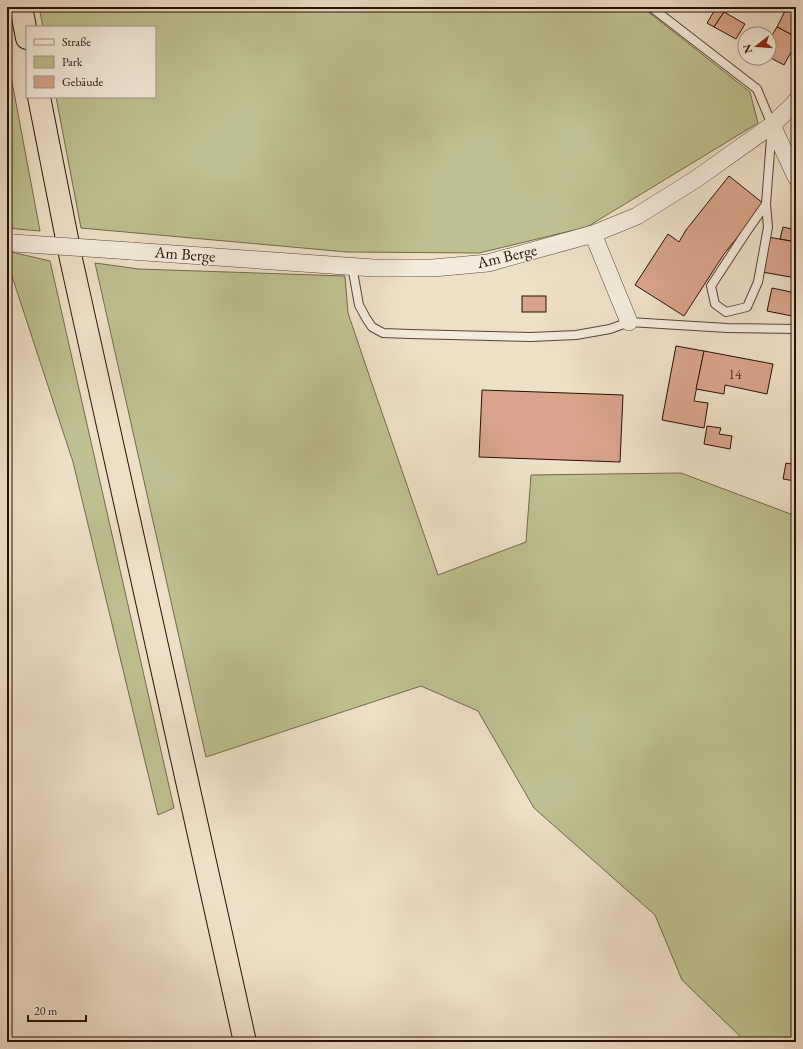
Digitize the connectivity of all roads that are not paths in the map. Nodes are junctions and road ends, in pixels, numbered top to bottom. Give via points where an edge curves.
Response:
1 (21, 7) edge
2 (652, 7) edge
3 (26, 33) edge
4 (39, 98) edge
5 (796, 100) edge
6 (772, 125) junction
7 (796, 178) edge
8 (766, 204) junction
9 (593, 234) junction
10 (10, 242) edge
11 (352, 266) junction
12 (726, 312) junction
13 (629, 322) junction
14 (727, 328) junction
15 (796, 329) edge
16 (245, 1042) edge

1 - 3 highway
2 - 6 lane via 758,89
4 - 16 highway via 72,260
5 - 6 street, Am Berge
6 - 7 street
6 - 8 lane
6 - 9 street, Am Berge via 637,216
8 - 12 lane via 768,227 758,282 747,307
8 - 12 lane via 711,286 715,304
9 - 11 street, Am Berge via 488,263 433,268
9 - 13 street
10 - 11 street, Am Berge, bridge
11 - 13 lane via 359,305 372,326 384,332 531,337 576,335 610,329
12 - 14 lane
13 - 14 lane
14 - 15 lane

